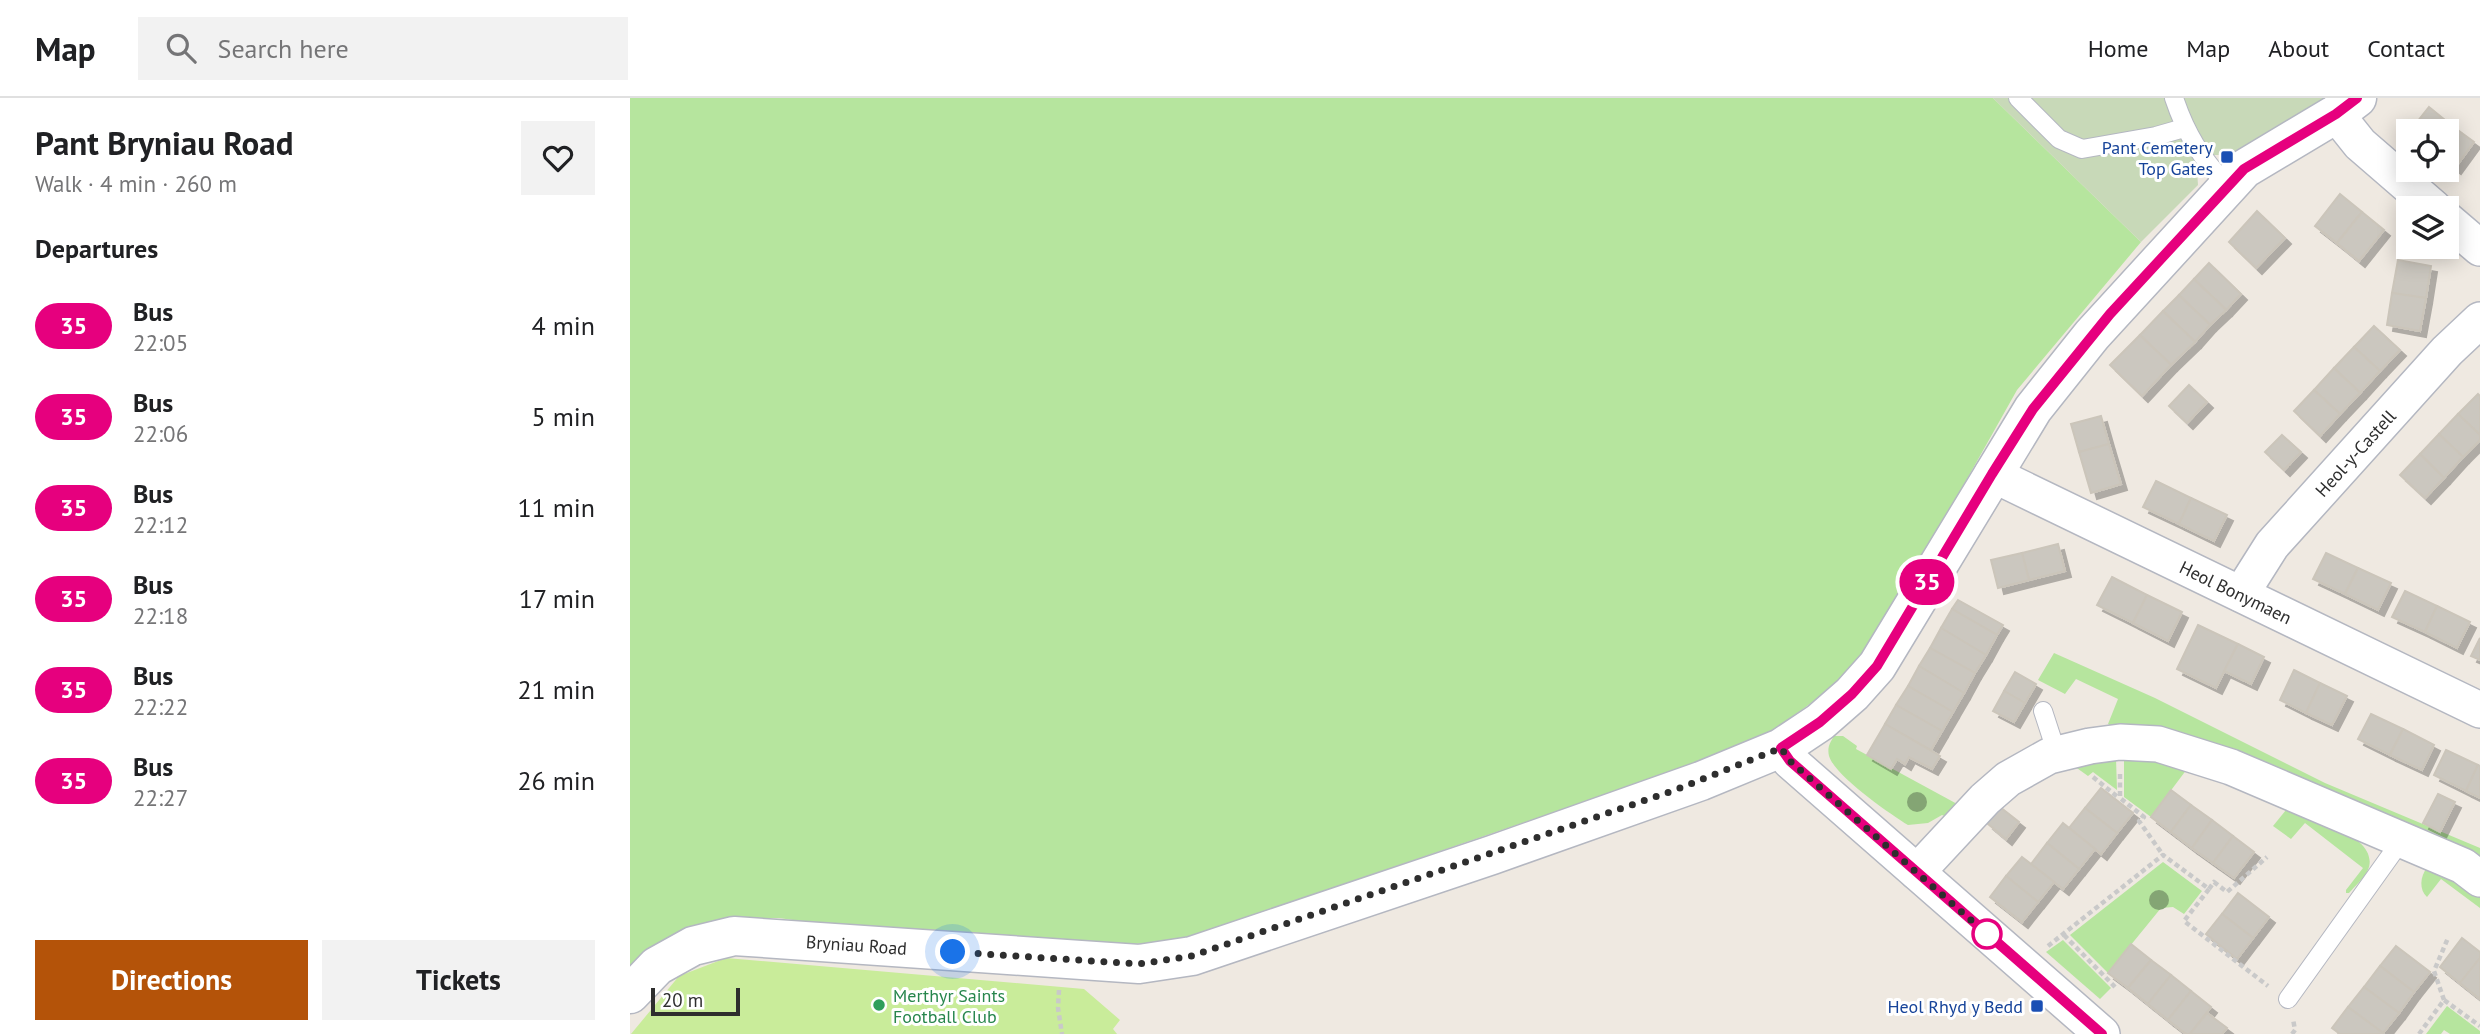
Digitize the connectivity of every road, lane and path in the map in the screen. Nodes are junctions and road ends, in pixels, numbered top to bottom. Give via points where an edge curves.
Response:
1 (2018, 98) edge
2 (2174, 98) edge
3 (2347, 106) edge
4 (2184, 128) junction
5 (2227, 185) junction
6 (2420, 196) edge
7 (2459, 230) edge
8 (2480, 248) edge
9 (2480, 320) edge
10 (1992, 474) junction
11 (2241, 594) junction
12 (2043, 710) dead end
13 (2480, 710) edge
14 (1781, 748) junction
15 (2057, 754) junction
16 (2120, 775) dead end
17 (2093, 777) dead end
18 (2120, 798) junction
19 (2401, 841) junction
20 (2163, 855) junction
21 (2267, 857) dead end
22 (1917, 873) junction
23 (2480, 879) edge
24 (2209, 889) junction
25 (2064, 935) junction
26 (2448, 938) dead end
27 (2047, 947) dead end
28 (1062, 960) junction
29 (2261, 981) dead end
30 (2115, 987) dead end
31 (630, 994) edge
32 (2288, 999) dead end
33 (2444, 1000) junction
34 (2480, 1026) edge
35 (1062, 1034) edge
36 (2102, 1034) edge
37 (2419, 1034) edge

1 - 4 lane via 2059,138 2082,149
2 - 4 lane
3 - 5 street, Bryniau Road via 2244,169
3 - 6 street via 2360,144
4 - 5 lane via 2205,163
5 - 10 street, Bryniau Road via 2092,335 2033,409
7 - 8 street
9 - 11 street, Heol-y-Castell via 2272,545
10 - 11 street, Heol Bonymaen
10 - 14 street, Bryniau Road via 1877,666 1820,722
11 - 13 street, Heol Bonymaen
12 - 15 lane
14 - 22 street
14 - 28 street, Bryniau Road via 1675,790 1192,956 1139,964
15 - 19 street via 2120,742 2158,744 2231,768
15 - 22 street via 2008,779
16 - 18 path
17 - 18 path
18 - 20 path via 2144,817 2139,821
19 - 23 street via 2463,866
19 - 32 lane
20 - 24 path
20 - 25 path
21 - 24 path via 2227,892 2214,882
22 - 36 street
24 - 29 path via 2184,922
25 - 27 path
25 - 30 path
26 - 33 path via 2434,971
28 - 31 street, Bryniau Road via 734,936 693,946 657,966
28 - 35 path via 1058,1008
33 - 34 path
33 - 37 path

